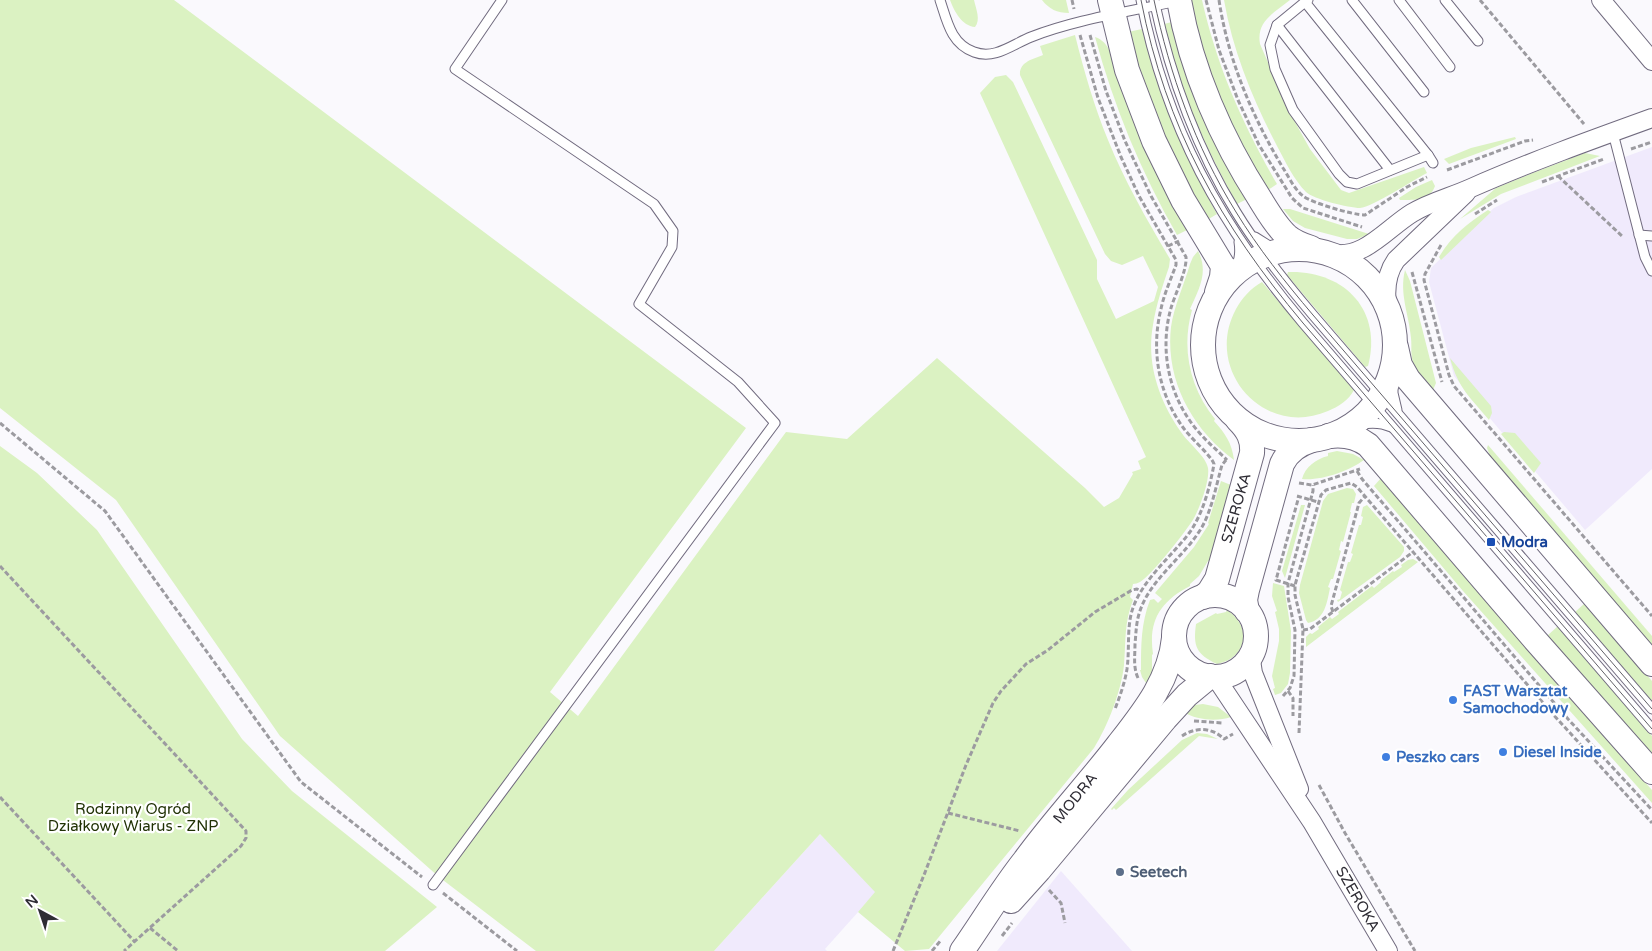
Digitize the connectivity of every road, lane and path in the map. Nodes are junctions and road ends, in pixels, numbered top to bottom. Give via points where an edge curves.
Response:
1 (502, 0) edge
2 (940, 0) edge
3 (1179, 0) edge
4 (1206, 0) edge
5 (1352, 0) edge
6 (1398, 0) edge
7 (1445, 0) edge
8 (1480, 0) edge
9 (1601, 0) edge
10 (1306, 1) edge
11 (1154, 3) edge
12 (1142, 4) edge
13 (1112, 8) edge
14 (1277, 25) junction
15 (1080, 34) dead end
16 (1090, 35) dead end
17 (1478, 41) dead end
18 (1652, 61) edge
19 (1450, 67) dead end
20 (1424, 92) dead end
21 (1652, 118) edge
22 (1586, 126) dead end
23 (1613, 133) junction
24 (1428, 154) junction
25 (1433, 163) dead end
26 (1390, 170) junction
27 (1540, 182) dead end
28 (1469, 189) junction
29 (1502, 198) dead end
30 (1473, 215) dead end
31 (1246, 228) junction
32 (1366, 228) dead end
33 (1236, 235) junction
34 (1639, 235) junction
35 (1652, 236) edge
36 (1444, 241) dead end
37 (1321, 251) junction
38 (1268, 254) junction
39 (1645, 257) junction
40 (1409, 269) dead end
41 (1652, 271) edge
42 (1231, 276) junction
43 (1215, 298) junction
44 (1387, 306) junction
45 (1395, 340) junction
46 (1393, 367) junction
47 (1444, 387) dead end
48 (1378, 400) junction
49 (1400, 417) junction
50 (1237, 419) junction
51 (0, 423) edge
52 (1396, 431) junction
53 (1329, 435) junction
54 (1226, 460) junction
55 (1231, 463) dead end
56 (1364, 467) dead end
57 (1357, 471) junction
58 (1299, 483) dead end
59 (1313, 485) junction
60 (1365, 496) junction
61 (1311, 500) junction
62 (1318, 502) junction
63 (1413, 552) junction
64 (0, 566) edge
65 (1288, 584) junction
66 (1296, 586) junction
67 (1141, 591) junction
68 (1203, 597) junction
69 (1247, 611) junction
70 (1333, 612) junction
71 (1652, 616) edge
72 (1303, 630) junction
73 (1174, 638) junction
74 (1253, 650) junction
75 (1652, 664) edge
76 (1210, 676) junction
77 (1140, 681) dead end
78 (1280, 697) dead end
79 (1289, 707) dead end
80 (1300, 707) junction
81 (1652, 710) edge
82 (1113, 715) dead end
83 (1190, 719) dead end
84 (1229, 721) dead end
85 (1652, 729) edge
86 (1299, 736) dead end
87 (1652, 772) edge
88 (1316, 778) dead end
89 (0, 796) edge
90 (1652, 810) edge
91 (948, 813) junction
92 (1312, 822) junction
93 (1652, 823) edge
94 (1029, 834) dead end
95 (1044, 884) dead end
96 (433, 885) junction
97 (1065, 923) dead end
98 (150, 928) junction
99 (135, 942) junction
100 (124, 951) edge
101 (178, 951) edge
102 (518, 951) edge
103 (893, 951) edge
104 (962, 951) edge
105 (966, 951) edge
106 (1388, 951) edge
107 (1415, 951) edge

1 - 96 lane via 454,69 654,204 673,231 672,247 639,304 738,382 775,423
2 - 13 lane via 954,38 968,50 982,54 1000,52 1030,37
3 - 11 lane
3 - 37 main road via 1187,34 1219,124 1258,197 1280,228 1294,241
4 - 32 path via 1219,50 1238,100 1259,145 1292,198 1303,208
5 - 20 lane
6 - 19 lane
7 - 17 lane
8 - 22 path
9 - 18 street
10 - 14 lane
10 - 24 lane
11 - 12 lane
11 - 31 lane via 1187,115 1219,182
12 - 13 lane
12 - 33 lane via 1157,67 1179,128 1206,186
13 - 43 main road via 1127,70 1154,141 1186,205 1222,262 1222,277
14 - 26 lane
14 - 26 lane via 1270,45 1275,68 1293,110 1339,174 1347,182 1356,184
15 - 67 path via 1098,98 1118,150 1139,196 1176,260 1158,325 1157,361 1163,389 1181,425 1214,464 1196,523
16 - 54 path via 1106,91 1128,149 1186,257 1166,338 1173,388 1192,423
21 - 23 street
23 - 28 street
23 - 34 lane
24 - 25 lane
24 - 26 lane
27 - 39 path via 1558,176
28 - 37 street via 1413,212 1364,249 1344,255
28 - 44 street via 1396,260 1387,281
29 - 30 path
31 - 38 lane
31 - 38 lane via 1271,247
33 - 38 lane
33 - 42 lane via 1240,255
34 - 35 lane
34 - 39 lane
36 - 71 path via 1424,278 1453,383
37 - 38 main road
37 - 44 main road via 1354,265 1379,290
38 - 42 main road via 1244,265
38 - 48 lane via 1294,312
39 - 41 lane
40 - 47 path
42 - 43 main road
43 - 50 main road via 1205,322 1203,358 1214,392
44 - 45 main road
45 - 46 main road
45 - 75 main road via 1398,362 1408,379
46 - 48 main road
46 - 49 lane via 1393,393
48 - 49 lane
48 - 52 lane
48 - 53 main road via 1360,419
49 - 81 lane
50 - 53 main road via 1260,433 1276,438 1294,441
50 - 68 main road, SZEROKA via 1250,434 1252,452 1217,580
51 - 96 path via 105,511 301,782
52 - 53 lane via 1375,423
52 - 85 lane
53 - 69 main road via 1293,449 1282,464 1246,596
53 - 87 main road via 1350,436 1368,445
54 - 55 path
54 - 77 path via 1202,527 1153,587 1142,606 1136,627 1135,659
56 - 57 path
57 - 59 path
57 - 90 path via 1568,719
58 - 59 path
59 - 61 path
60 - 62 path via 1354,484 1348,483 1324,491
60 - 63 path
60 - 70 path via 1359,503 1331,606
61 - 62 path
61 - 65 path
61 - 65 path via 1297,496 1276,580
62 - 66 path
63 - 70 path
63 - 93 path via 1556,718
64 - 98 path via 246,831 241,846
65 - 66 path
65 - 78 path via 1295,630 1294,676 1290,688
66 - 72 path
67 - 82 path via 1131,616 1125,681
67 - 91 path via 1132,590 1095,612 1026,664 1001,691 993,703
68 - 69 main road via 1218,595 1229,598
68 - 73 main road via 1182,611
69 - 74 main road via 1255,632
70 - 72 path via 1310,629
72 - 80 path
73 - 76 main road via 1179,655 1186,664
73 - 104 main road, MODRA via 1167,669 1144,711 1024,860
74 - 76 main road via 1234,671
74 - 92 street, SZEROKA via 1253,672
76 - 92 street, SZEROKA via 1220,684
76 - 105 main road, MODRA via 1171,712 1039,870
79 - 80 path
80 - 86 path
83 - 84 path via 1218,723
88 - 107 path
89 - 99 path
91 - 94 path
91 - 103 path
92 - 106 street, SZEROKA
95 - 97 path via 1060,903
96 - 102 path
98 - 99 path
98 - 101 path
99 - 100 path

